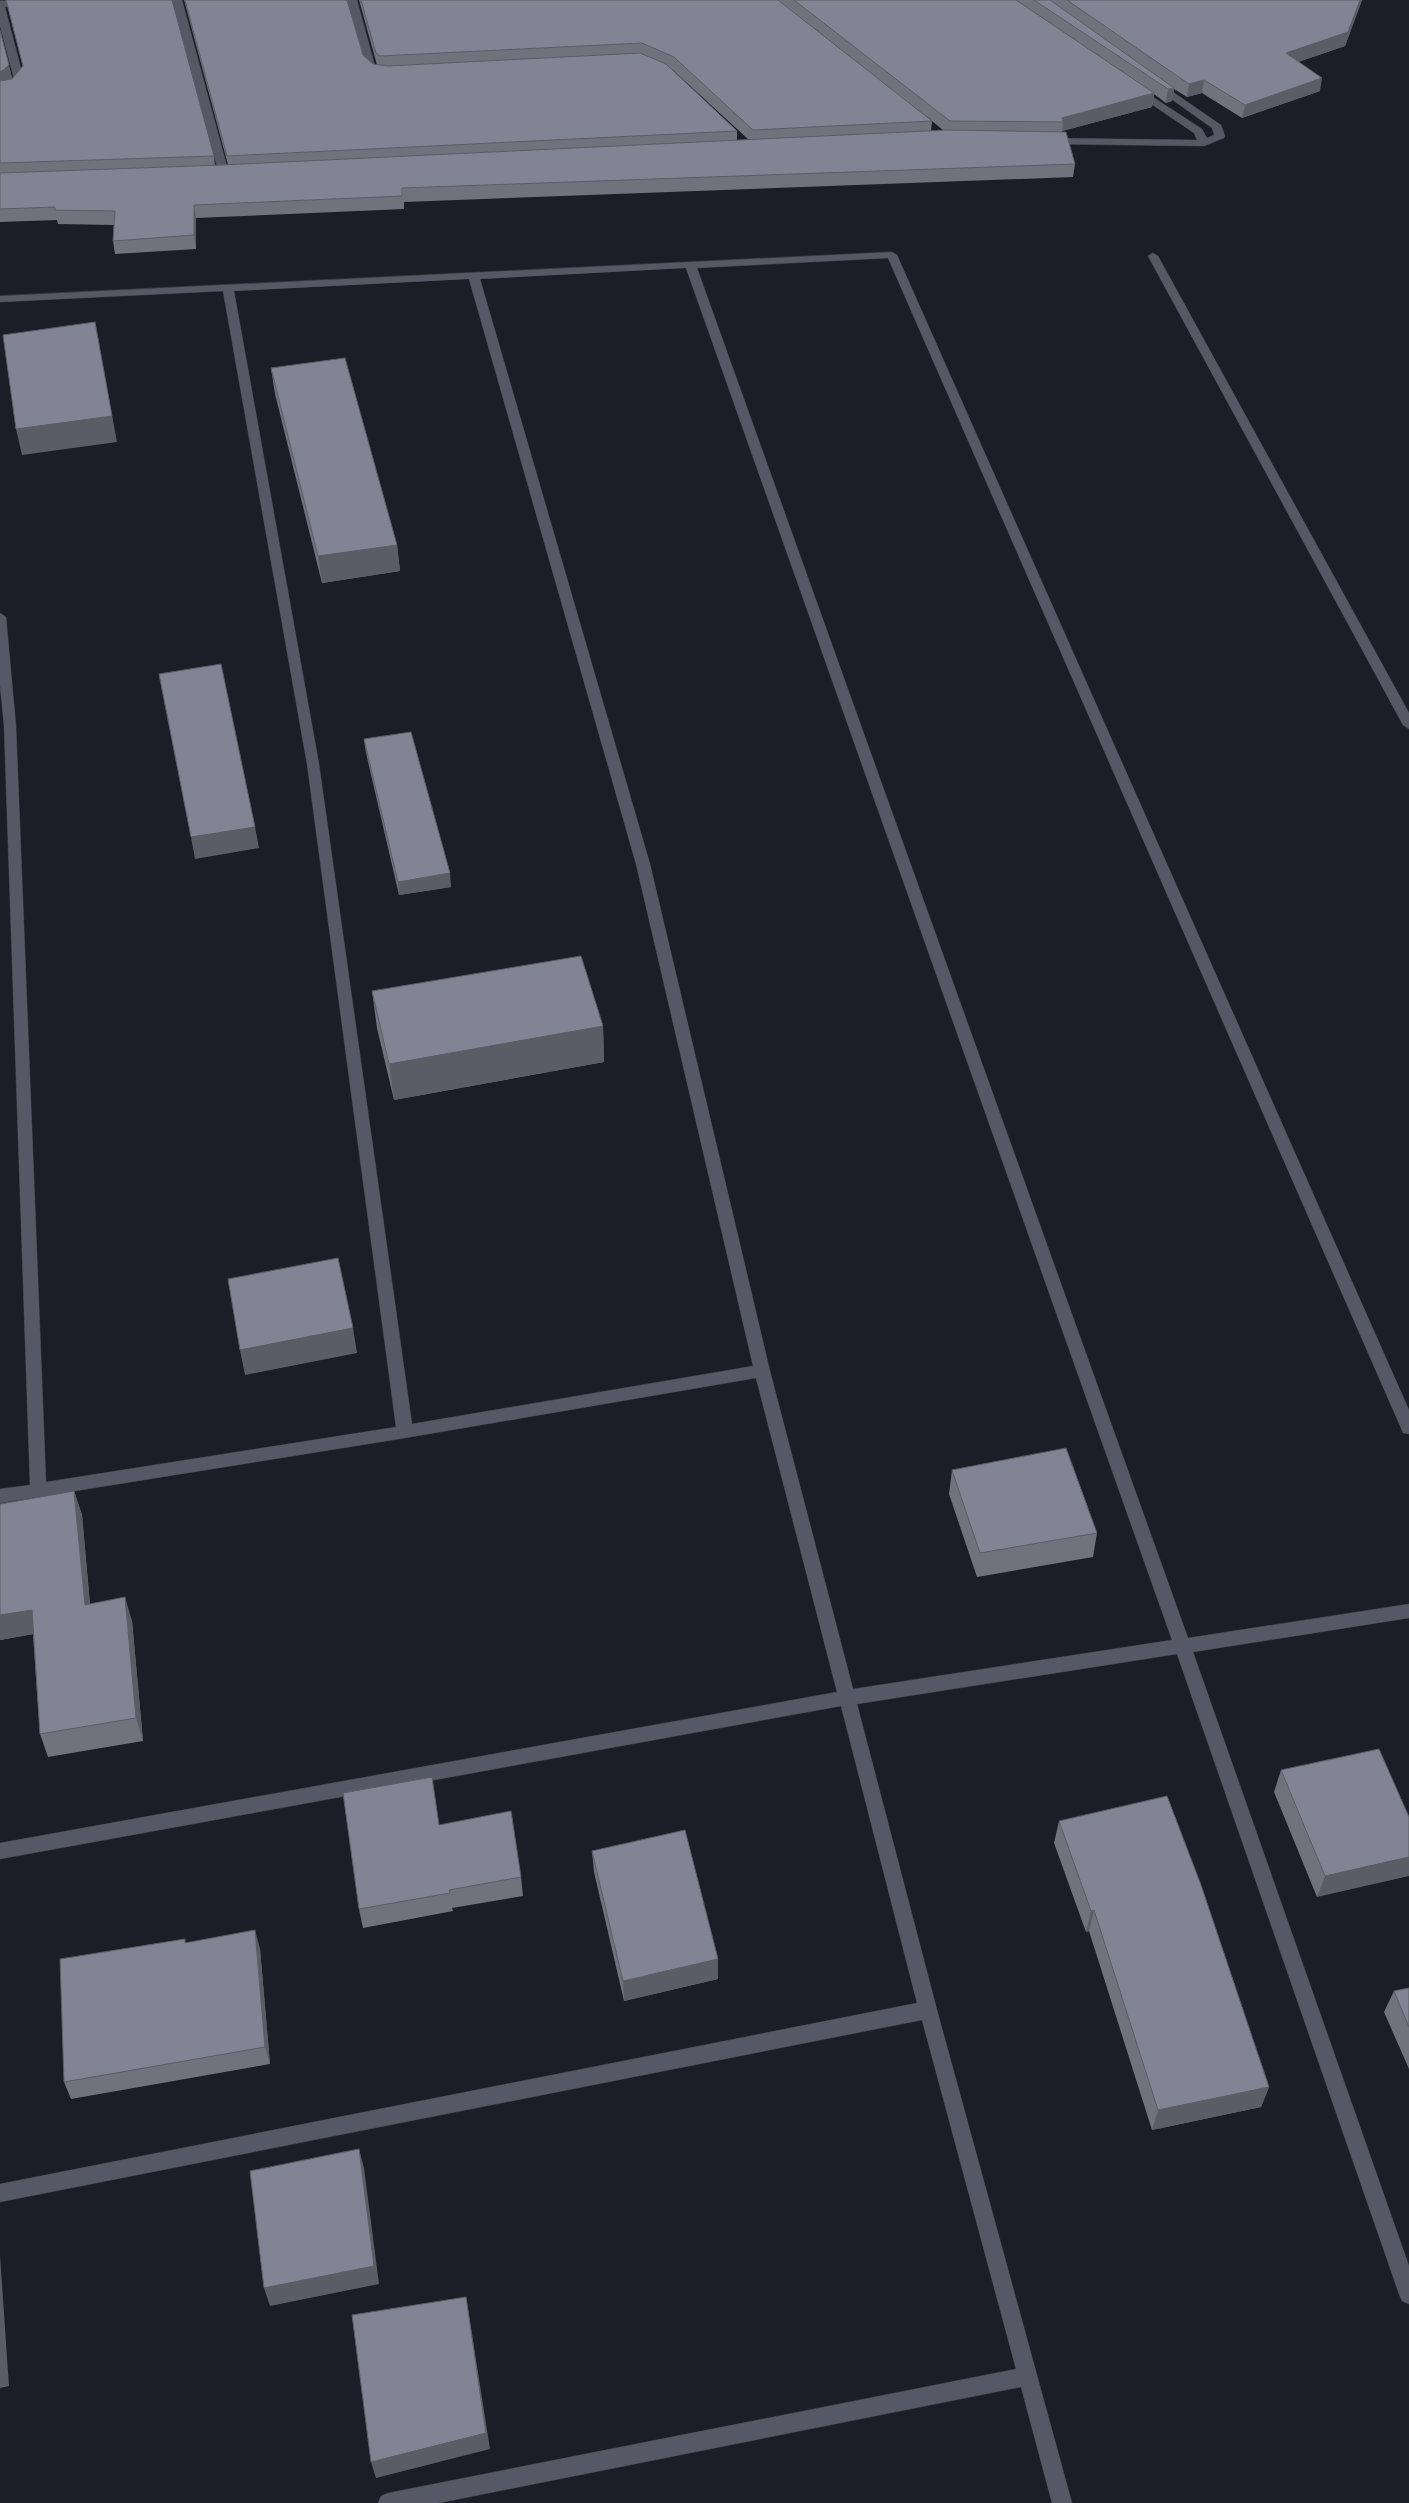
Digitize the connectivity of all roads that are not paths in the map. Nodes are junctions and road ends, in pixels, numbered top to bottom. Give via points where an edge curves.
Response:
1 (164, 0) edge
2 (175, 0) edge
3 (352, 0) edge
4 (39, 3) edge
5 (0, 5) edge
6 (389, 75) edge
7 (1147, 77) edge
8 (1126, 82) edge
9 (0, 90) edge
10 (1035, 140) edge
11 (1204, 143) junction
12 (224, 174) edge
13 (1153, 256) dead end
14 (690, 264) junction
15 (474, 277) junction
16 (228, 289) junction
17 (0, 299) edge
18 (0, 618) edge
19 (1409, 725) edge
20 (762, 1371) junction
21 (1409, 1428) edge
22 (405, 1432) junction
23 (38, 1490) junction
24 (0, 1496) edge
25 (1409, 1611) edge
26 (1182, 1647) junction
27 (846, 1698) junction
28 (0, 1851) edge
29 (928, 2010) junction
30 (0, 2193) edge
31 (1409, 2294) edge
32 (1028, 2376) junction
33 (388, 2503) edge
34 (1062, 2503) edge

1 - 2 street
2 - 12 street
3 - 6 street via 371,68 378,74
4 - 5 street
5 - 9 street via 19,80
7 - 11 street via 1217,127 1220,136
8 - 11 street via 1198,131
10 - 11 street
13 - 19 street
14 - 15 street
14 - 21 street via 892,255
14 - 26 street
15 - 16 street
15 - 20 street via 643,864
16 - 17 street
16 - 22 street via 312,764
18 - 23 street via 10,726
20 - 22 street
20 - 27 street
22 - 23 street
23 - 24 street
25 - 26 street
26 - 27 street
26 - 31 street
27 - 28 street
27 - 29 street
29 - 30 street
29 - 32 street
32 - 33 street
32 - 34 street

